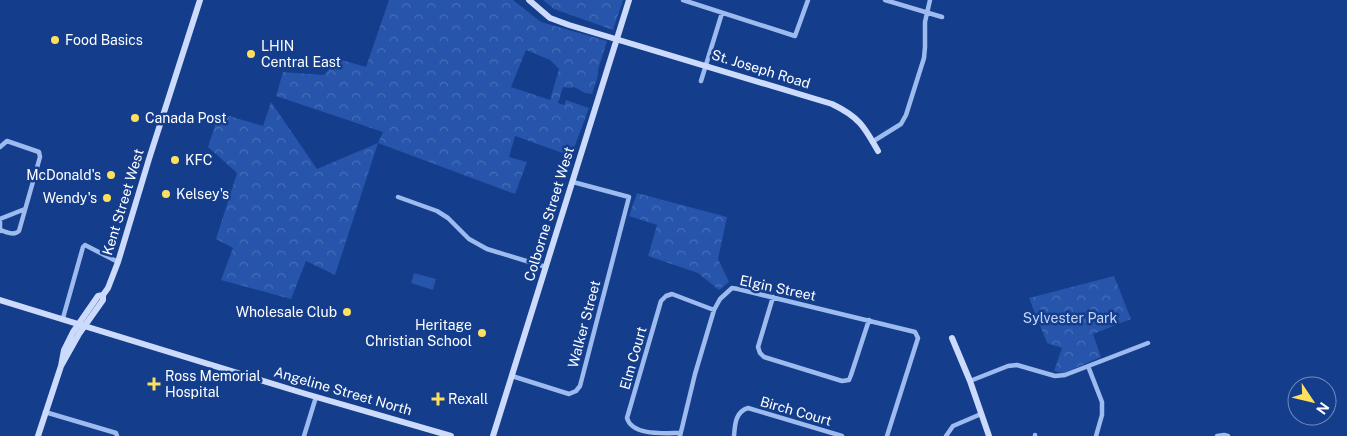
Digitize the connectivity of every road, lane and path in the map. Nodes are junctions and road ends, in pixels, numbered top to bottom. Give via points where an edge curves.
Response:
1 (200, 0) edge
2 (529, 0) edge
3 (629, 0) edge
4 (683, 0) edge
5 (808, 0) edge
6 (885, 0) edge
7 (930, 0) edge
8 (926, 12) junction
9 (722, 13) junction
10 (942, 17) dead end
11 (617, 39) junction
12 (706, 66) junction
13 (701, 81) dead end
14 (872, 142) junction
15 (0, 147) edge
16 (878, 152) dead end
17 (572, 182) junction
18 (398, 197) dead end
19 (25, 209) junction
20 (0, 219) edge
21 (0, 230) edge
22 (118, 262) junction
23 (546, 267) junction
24 (773, 297) junction
25 (0, 300) edge
26 (714, 310) junction
27 (62, 318) junction
28 (869, 320) junction
29 (81, 325) junction
30 (952, 338) dead end
31 (1148, 343) dead end
32 (1088, 366) junction
33 (512, 376) junction
34 (970, 380) junction
35 (316, 397) junction
36 (45, 412) junction
37 (981, 414) junction
38 (680, 434) edge
39 (117, 435) edge
40 (38, 436) edge
41 (304, 436) edge
42 (451, 436) edge
43 (493, 436) edge
44 (734, 436) edge
45 (842, 436) edge
46 (887, 436) edge
47 (946, 436) edge
48 (989, 436) edge
49 (1096, 436) edge
50 (1217, 436) edge
51 (1228, 436) edge

1 - 22 street, Kent Street West
2 - 11 street, St. Joseph Road via 550,18
3 - 11 street, Colborne Street West
4 - 9 street
5 - 9 street via 795,36
6 - 8 street
7 - 8 street
8 - 10 street
8 - 14 street via 924,58 906,115 901,124
9 - 12 street
11 - 12 street, St. Joseph Road
11 - 17 street, Colborne Street West
12 - 13 street
12 - 14 street, St. Joseph Road via 843,109 866,129
14 - 16 street, St. Joseph Road
15 - 19 street via 7,141 39,152
17 - 23 street, Colborne Street West
17 - 33 street, Walker Street via 629,197 580,386 569,394
18 - 23 street via 437,211 469,239 487,249
19 - 20 street
19 - 21 street via 17,234
20 - 21 street
22 - 27 street via 85,245 82,247
22 - 29 street, Kent Street West via 104,295 98,296
23 - 33 street, Colborne Street West
24 - 26 street, Elgin Street via 732,288 720,298
24 - 28 street, Elgin Street
24 - 28 street via 758,347 764,357 842,381 852,375
25 - 27 street, Angeline Street North
26 - 38 street, Elgin Street
26 - 38 street, Elm Court via 672,294 661,301 627,418 638,432
27 - 29 street, Angeline Street North
28 - 46 street, Elgin Street via 915,332 918,338
29 - 35 street, Angeline Street North
29 - 36 street, Kent Street West via 71,335 64,350
30 - 34 street
31 - 32 street
32 - 34 street via 1066,376 1055,376 1017,365 1008,366
32 - 49 street via 1102,402
33 - 43 street, Colborne Street West
34 - 37 street
35 - 41 street
35 - 42 street, Angeline Street North
36 - 39 street
36 - 40 street, Kent Street West
37 - 47 street via 953,426
37 - 48 street
44 - 45 street, Birch Court via 736,420 741,411 748,408
50 - 51 street

